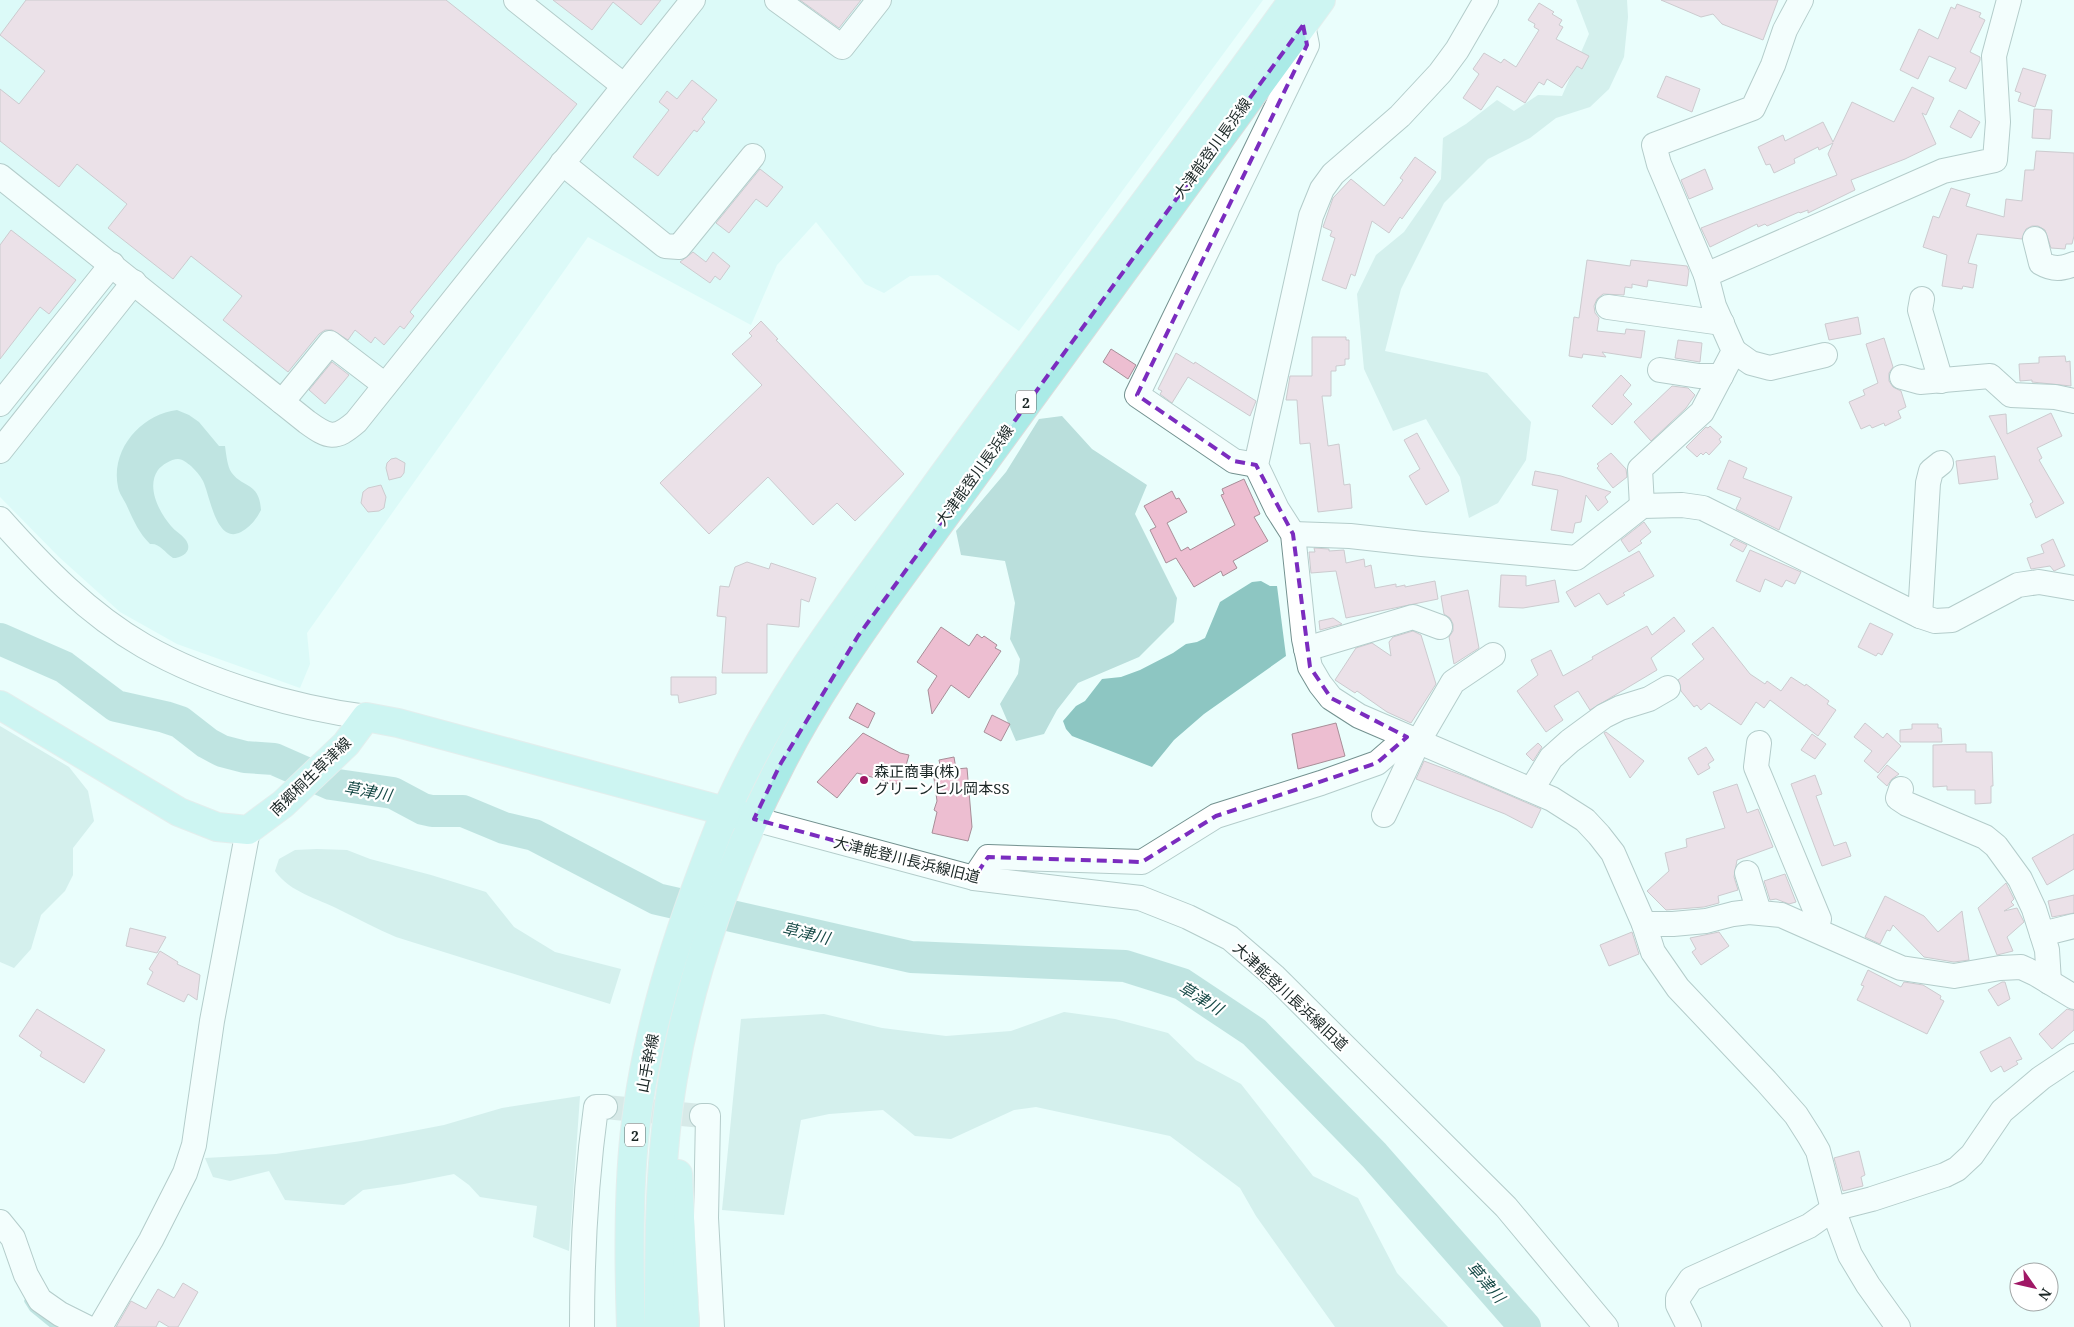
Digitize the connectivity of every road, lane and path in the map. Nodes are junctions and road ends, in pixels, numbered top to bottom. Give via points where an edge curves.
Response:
1 (516, 0) edge
2 (693, 0) edge
3 (777, 0) edge
4 (879, 0) edge
5 (1293, 0) edge
6 (1321, 0) edge
7 (1486, 0) edge
8 (1801, 0) edge
9 (2009, 0) edge
10 (1303, 25) junction
11 (623, 86) junction
12 (753, 156) dead end
13 (562, 163) junction
14 (0, 176) edge
15 (2035, 239) dead end
16 (112, 264) junction
17 (2074, 264) edge
18 (1706, 275) junction
19 (134, 282) junction
20 (1922, 299) dead end
21 (1608, 307) dead end
22 (1722, 323) junction
23 (61, 328) junction
24 (83, 347) junction
25 (1734, 351) junction
26 (1825, 355) dead end
27 (1660, 370) dead end
28 (1721, 376) junction
29 (1902, 377) dead end
30 (1941, 380) junction
31 (385, 386) junction
32 (1, 400) edge
33 (2074, 401) edge
34 (282, 402) junction
35 (27, 418) junction
36 (0, 451) edge
37 (1941, 463) dead end
38 (1256, 465) junction
39 (1642, 506) junction
40 (0, 519) edge
41 (1293, 534) junction
42 (2074, 588) edge
43 (1920, 616) junction
44 (1440, 627) dead end
45 (1306, 649) junction
46 (1492, 655) dead end
47 (1668, 688) dead end
48 (0, 705) edge
49 (366, 717) junction
50 (1412, 740) junction
51 (1759, 743) dead end
52 (1900, 789) dead end
53 (1532, 790) junction
54 (727, 811) junction
55 (1384, 815) dead end
56 (754, 819) junction
57 (248, 830) junction
58 (1747, 873) dead end
59 (974, 878) junction
60 (1760, 912) junction
61 (1644, 924) junction
62 (2074, 926) edge
63 (1816, 930) junction
64 (2042, 934) junction
65 (2048, 982) junction
66 (2074, 997) edge
67 (2074, 1056) edge
68 (674, 1078) junction
69 (605, 1108) dead end
70 (702, 1116) dead end
71 (1833, 1209) junction
72 (0, 1222) edge
73 (630, 1297) junction
74 (86, 1327) edge
75 (100, 1327) edge
76 (582, 1327) edge
77 (611, 1327) edge
78 (631, 1327) edge
79 (659, 1327) edge
80 (685, 1327) edge
81 (712, 1327) edge
82 (1606, 1327) edge
83 (1689, 1327) edge
84 (1898, 1327) edge

1 - 11 street
2 - 11 street
3 - 4 street via 842,46
5 - 54 main road, 大津能登川長浜線 / 2 via 828,634 768,726
6 - 10 main road, 大津能登川長浜線 / 2
7 - 38 street via 1440,73 1392,123 1333,174 1322,189 1311,216
8 - 18 street via 1753,108 1654,145
9 - 18 street via 1994,56 1998,122 1995,160 1943,171
10 - 38 street via 1307,45 1137,395 1234,461
10 - 56 main road, 大津能登川長浜線 / 2 via 858,636 785,755
11 - 13 street
12 - 13 street via 679,247 664,246
13 - 31 street
14 - 16 street
15 - 17 street via 2041,263 2050,269
16 - 19 street
16 - 23 street
18 - 22 street
19 - 24 street
19 - 34 street
20 - 30 street via 1920,310
21 - 22 street
22 - 25 street
23 - 24 street
23 - 32 street
24 - 35 street
25 - 26 street via 1751,363 1770,368
25 - 28 street
27 - 28 street
28 - 39 street via 1702,412 1640,469
29 - 30 street via 1920,382
30 - 33 street via 1990,376 2011,395
31 - 34 street via 356,422 336,435 323,434
31 - 34 street via 330,343
32 - 35 street
35 - 36 street
37 - 43 street via 1931,471 1928,483
38 - 41 street
39 - 41 street via 1576,558 1350,536
39 - 43 street via 1703,508
40 - 49 street via 36,560 87,606 143,646 250,691 336,713
41 - 45 street
42 - 43 street via 2039,582 2018,585 1952,620
44 - 45 street via 1413,617
45 - 50 street via 1310,667 1331,698 1359,716
46 - 50 street via 1453,682
47 - 53 street via 1598,721 1551,758
48 - 57 main road via 179,812 217,827
49 - 54 main road
49 - 57 main road, 南郷桐生草津線 via 346,744 283,804
50 - 53 street
50 - 55 street
50 - 59 street via 1377,763 1216,816 1142,862 988,858
51 - 63 street via 1756,767 1819,919
52 - 64 street via 1898,798 1907,804 1985,837 1996,846 2020,879
53 - 61 street via 1585,820 1599,835 1613,853
54 - 56 main road
54 - 73 main road, 山手幹線 / 2 via 675,948 643,1077 633,1149
56 - 59 street, 大津能登川長浜線旧道
56 - 68 main road, 山手幹線 / 2 via 703,956
57 - 75 street via 212,1021 194,1145 185,1174 151,1240
58 - 60 street
59 - 82 street, 大津能登川長浜線旧道 via 1140,898 1230,938 1274,976 1506,1207
60 - 61 street via 1706,921
60 - 63 street via 1781,915
61 - 71 street via 1653,952 1678,988 1796,1115 1818,1152
62 - 64 street
63 - 65 street via 1901,968 1954,976 2021,968
64 - 65 street via 2047,950
65 - 66 street
67 - 71 street via 2035,1082 2002,1111 1972,1155 1945,1176
68 - 79 main road, 山手幹線 / 2 via 663,1155
68 - 80 main road
69 - 76 street via 596,1107 590,1154 583,1239
70 - 81 street via 708,1116 706,1218
71 - 83 street via 1809,1226 1692,1279 1678,1298
71 - 84 street via 1850,1255
72 - 74 street via 13,1238 26,1275 40,1300
73 - 77 main road
73 - 78 main road, 山手幹線 / 2

